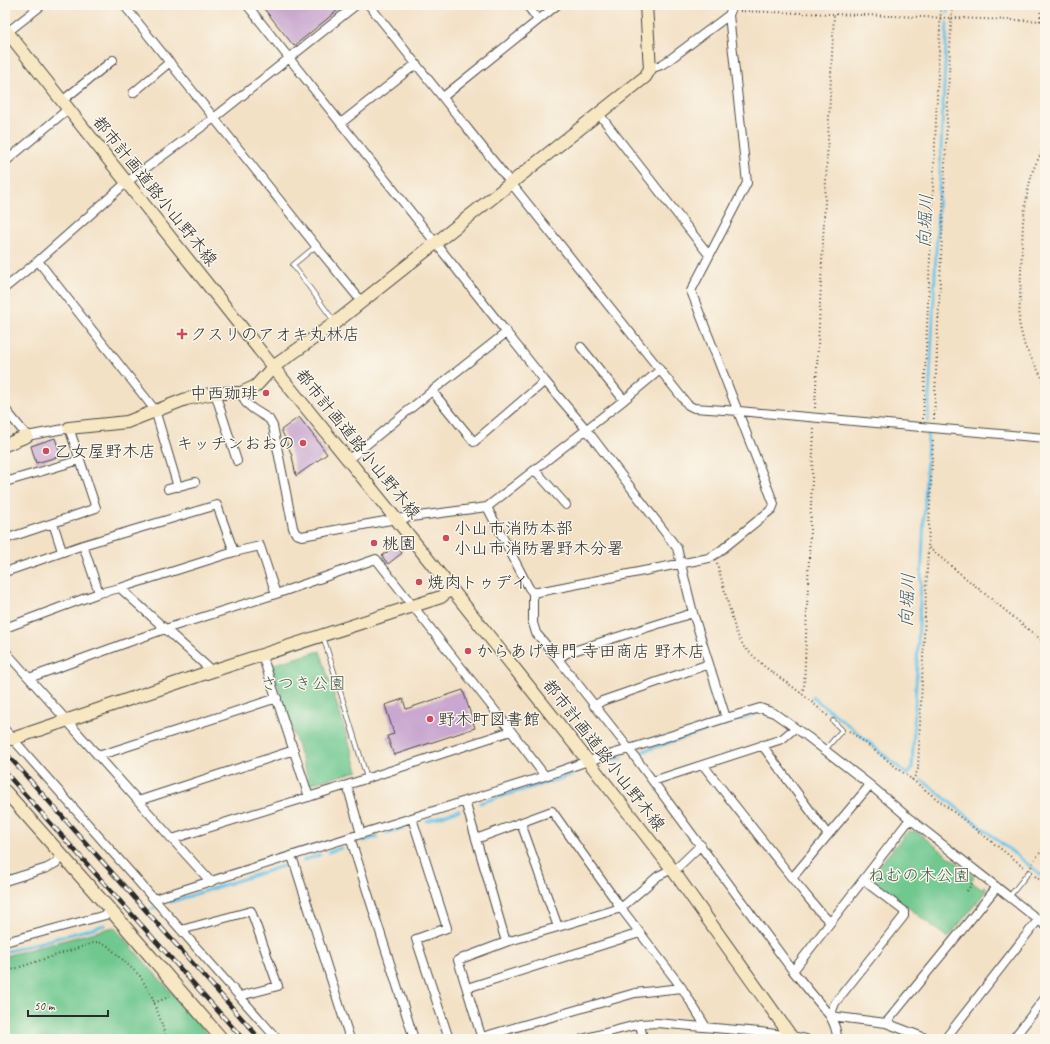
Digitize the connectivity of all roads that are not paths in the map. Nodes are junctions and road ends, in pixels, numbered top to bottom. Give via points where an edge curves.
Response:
1 (42, 5) edge
2 (124, 5) edge
3 (248, 5) edge
4 (356, 5) edge
5 (369, 5) edge
6 (527, 5) edge
7 (557, 5) edge
8 (646, 5) edge
9 (733, 5) edge
10 (729, 15) junction
11 (538, 20) junction
12 (6, 32) edge
13 (289, 58) junction
14 (113, 60) dead end
15 (170, 62) junction
16 (416, 64) junction
17 (650, 68) junction
18 (133, 92) dead end
19 (443, 97) junction
20 (65, 105) junction
21 (599, 114) junction
22 (214, 118) junction
23 (341, 123) junction
24 (5, 162) edge
25 (127, 182) junction
26 (511, 183) junction
27 (436, 242) junction
28 (316, 246) junction
29 (709, 255) junction
30 (38, 261) junction
31 (5, 288) edge
32 (362, 302) junction
33 (335, 323) junction
34 (507, 332) junction
35 (581, 347) dead end
36 (273, 367) junction
37 (660, 370) junction
38 (545, 381) junction
39 (432, 391) junction
40 (215, 393) junction
41 (242, 393) junction
42 (624, 400) junction
43 (5, 409) edge
44 (155, 410) junction
45 (738, 411) junction
46 (69, 428) junction
47 (586, 429) junction
48 (27, 436) junction
49 (1045, 438) edge
50 (5, 445) edge
51 (349, 459) junction
52 (80, 460) junction
53 (236, 461) dead end
54 (535, 470) junction
55 (5, 482) edge
56 (195, 482) dead end
57 (178, 487) junction
58 (168, 489) dead end
59 (566, 505) dead end
60 (487, 507) junction
61 (396, 519) junction
62 (53, 523) junction
63 (5, 539) edge
64 (83, 545) junction
65 (62, 552) junction
66 (234, 552) junction
67 (682, 563) junction
68 (5, 572) edge
69 (120, 588) junction
70 (451, 588) junction
71 (99, 593) junction
72 (533, 593) junction
73 (276, 594) junction
74 (412, 606) junction
75 (693, 612) junction
76 (5, 628) edge
77 (166, 629) junction
78 (323, 636) junction
79 (5, 651) edge
80 (262, 655) junction
81 (558, 659) junction
82 (709, 664) junction
83 (212, 671) junction
84 (29, 678) junction
85 (277, 698) junction
86 (594, 706) junction
87 (726, 718) junction
88 (67, 720) junction
89 (833, 721) road end
90 (795, 728) junction
91 (511, 731) junction
92 (9, 734) edge
93 (762, 746) junction
94 (629, 749) junction
95 (294, 750) junction
96 (825, 750) junction
97 (98, 756) junction
98 (588, 761) junction
99 (703, 765) junction
100 (545, 776) junction
101 (367, 778) junction
102 (652, 781) junction
103 (347, 785) junction
104 (870, 785) junction
105 (5, 791) edge
106 (309, 796) junction
107 (138, 801) junction
108 (465, 801) junction
109 (412, 818) junction
110 (910, 820) junction
111 (521, 823) junction
112 (361, 834) junction
113 (828, 835) junction
114 (350, 837) junction
115 (172, 839) junction
116 (476, 839) junction
117 (701, 846) junction
118 (62, 855) junction
119 (292, 856) junction
120 (672, 869) junction
121 (1029, 872) road end
122 (792, 878) junction
123 (863, 880) junction
124 (5, 881) edge
125 (211, 882) junction
126 (997, 887) junction
127 (1009, 897) junction
128 (154, 899) junction
129 (621, 908) junction
130 (113, 913) junction
131 (830, 922) junction
132 (1042, 923) edge
133 (558, 927) junction
134 (182, 930) junction
135 (640, 933) junction
136 (5, 942) edge
137 (506, 942) junction
138 (793, 971) junction
139 (467, 988) junction
140 (682, 988) junction
141 (240, 996) junction
142 (1045, 998) edge
143 (830, 1016) junction
144 (886, 1023) junction
145 (640, 1024) junction
146 (706, 1027) junction
147 (792, 1037) edge
148 (482, 1038) edge
149 (222, 1039) edge
150 (277, 1039) edge
151 (350, 1039) edge
152 (414, 1039) edge
153 (449, 1039) edge
154 (582, 1039) edge
155 (643, 1039) edge
156 (806, 1039) edge
157 (838, 1039) edge
158 (928, 1039) edge
159 (945, 1039) edge
160 (1013, 1039) edge

1 - 12 street
2 - 15 street
3 - 13 street
4 - 13 street
5 - 16 street
6 - 11 street
7 - 11 street
8 - 17 street
9 - 10 street
10 - 17 street via 669,60
10 - 29 street via 747,183
11 - 19 street
12 - 20 street, 都市計画道路小山野木線
13 - 22 street
13 - 23 street
14 - 20 street
15 - 18 street
15 - 22 street
16 - 19 street
16 - 23 street
17 - 21 street via 645,77
19 - 26 street
20 - 24 street
20 - 25 street, 都市計画道路小山野木線
21 - 26 street
21 - 29 street
22 - 25 street
22 - 28 street
23 - 27 street
25 - 30 street
25 - 36 street, 都市計画道路小山野木線
26 - 27 street
26 - 37 street
27 - 32 street
27 - 34 street
28 - 32 street
28 - 33 lane via 293,265
29 - 45 street via 691,291
30 - 31 street
30 - 44 street
32 - 33 street
33 - 36 street
34 - 38 street
34 - 39 street
35 - 42 street
36 - 41 street via 256,386
36 - 51 street, 都市計画道路小山野木線
37 - 42 street
37 - 45 street via 688,406
38 - 39 street via 474,442
38 - 47 street
39 - 51 street
40 - 41 street
40 - 44 street via 186,399
40 - 53 street
41 - 61 street via 246,403 269,419 273,426 296,534 302,536
42 - 47 street
43 - 48 street
44 - 46 street via 127,422
44 - 57 street
45 - 49 street
45 - 67 street via 774,504 772,509 709,558
46 - 48 street
46 - 52 street
47 - 54 street
47 - 67 street via 677,548
48 - 50 street
51 - 61 street, 都市計画道路小山野木線
52 - 55 street
52 - 62 street via 96,508
54 - 59 street
54 - 60 street
56 - 57 street
57 - 58 street
60 - 61 street
60 - 72 street
61 - 70 street, 都市計画道路小山野木線
62 - 63 street
62 - 65 street
64 - 65 street
64 - 66 street via 216,505
64 - 71 street
65 - 68 street
66 - 69 street
66 - 73 street via 260,546
67 - 72 street
67 - 75 street
69 - 71 street
69 - 77 street
70 - 74 street via 441,597
70 - 98 street, 都市計画道路小山野木線
71 - 76 street
72 - 81 street via 533,623 536,633
73 - 74 street via 376,559
73 - 77 street
74 - 78 street
74 - 91 street
75 - 81 street via 567,653
75 - 82 street
77 - 83 street
77 - 84 street
78 - 80 street
78 - 101 lane
79 - 84 street
80 - 83 street
80 - 85 street
81 - 86 street
82 - 86 street
82 - 87 street
83 - 88 street
84 - 88 street
85 - 95 street
85 - 97 street
86 - 94 street
87 - 90 street via 760,708 774,713
87 - 94 street
88 - 92 street
88 - 97 street
89 - 96 lane via 842,730
90 - 93 street via 782,739
90 - 96 street
91 - 100 street
91 - 101 street
92 - 128 street
93 - 99 street
93 - 113 street
94 - 98 street
94 - 102 street
95 - 106 street
95 - 107 street
96 - 104 street
97 - 107 street
98 - 100 street
98 - 120 street, 都市計画道路小山野木線
99 - 102 street
99 - 122 street
100 - 108 street
101 - 103 street
102 - 117 street
103 - 106 street
103 - 112 street
104 - 110 street
104 - 113 street
105 - 118 street
106 - 115 street
107 - 115 street
108 - 109 street
108 - 116 street
109 - 112 street
109 - 153 street via 447,928 416,939
110 - 123 street
110 - 126 street
111 - 116 street
111 - 129 street via 552,812
111 - 133 street
112 - 114 street
113 - 122 street
114 - 119 street
114 - 152 street
115 - 125 street
116 - 137 street
117 - 120 street via 677,868
117 - 138 street
118 - 124 street via 56,863 47,868
118 - 130 street
119 - 125 street
119 - 151 street
120 - 129 street via 658,876
120 - 147 street, 都市計画道路小山野木線
121 - 127 lane
122 - 131 street
123 - 131 street
123 - 143 street via 904,911 904,916 835,1003
125 - 128 street
126 - 127 street
126 - 144 street
127 - 132 street
128 - 134 street
129 - 133 street
129 - 135 street
130 - 136 street
130 - 149 street
131 - 138 street
132 - 159 street
133 - 137 street
134 - 141 street
134 - 141 street via 251,911 278,986
135 - 139 street
135 - 140 street
137 - 139 street via 458,960
138 - 143 street
139 - 148 street
140 - 146 street
140 - 148 street via 635,993
141 - 150 street
142 - 160 street
143 - 144 street
143 - 157 street
144 - 158 street
145 - 146 street
145 - 154 street
145 - 155 street
146 - 147 street
147 - 156 street

